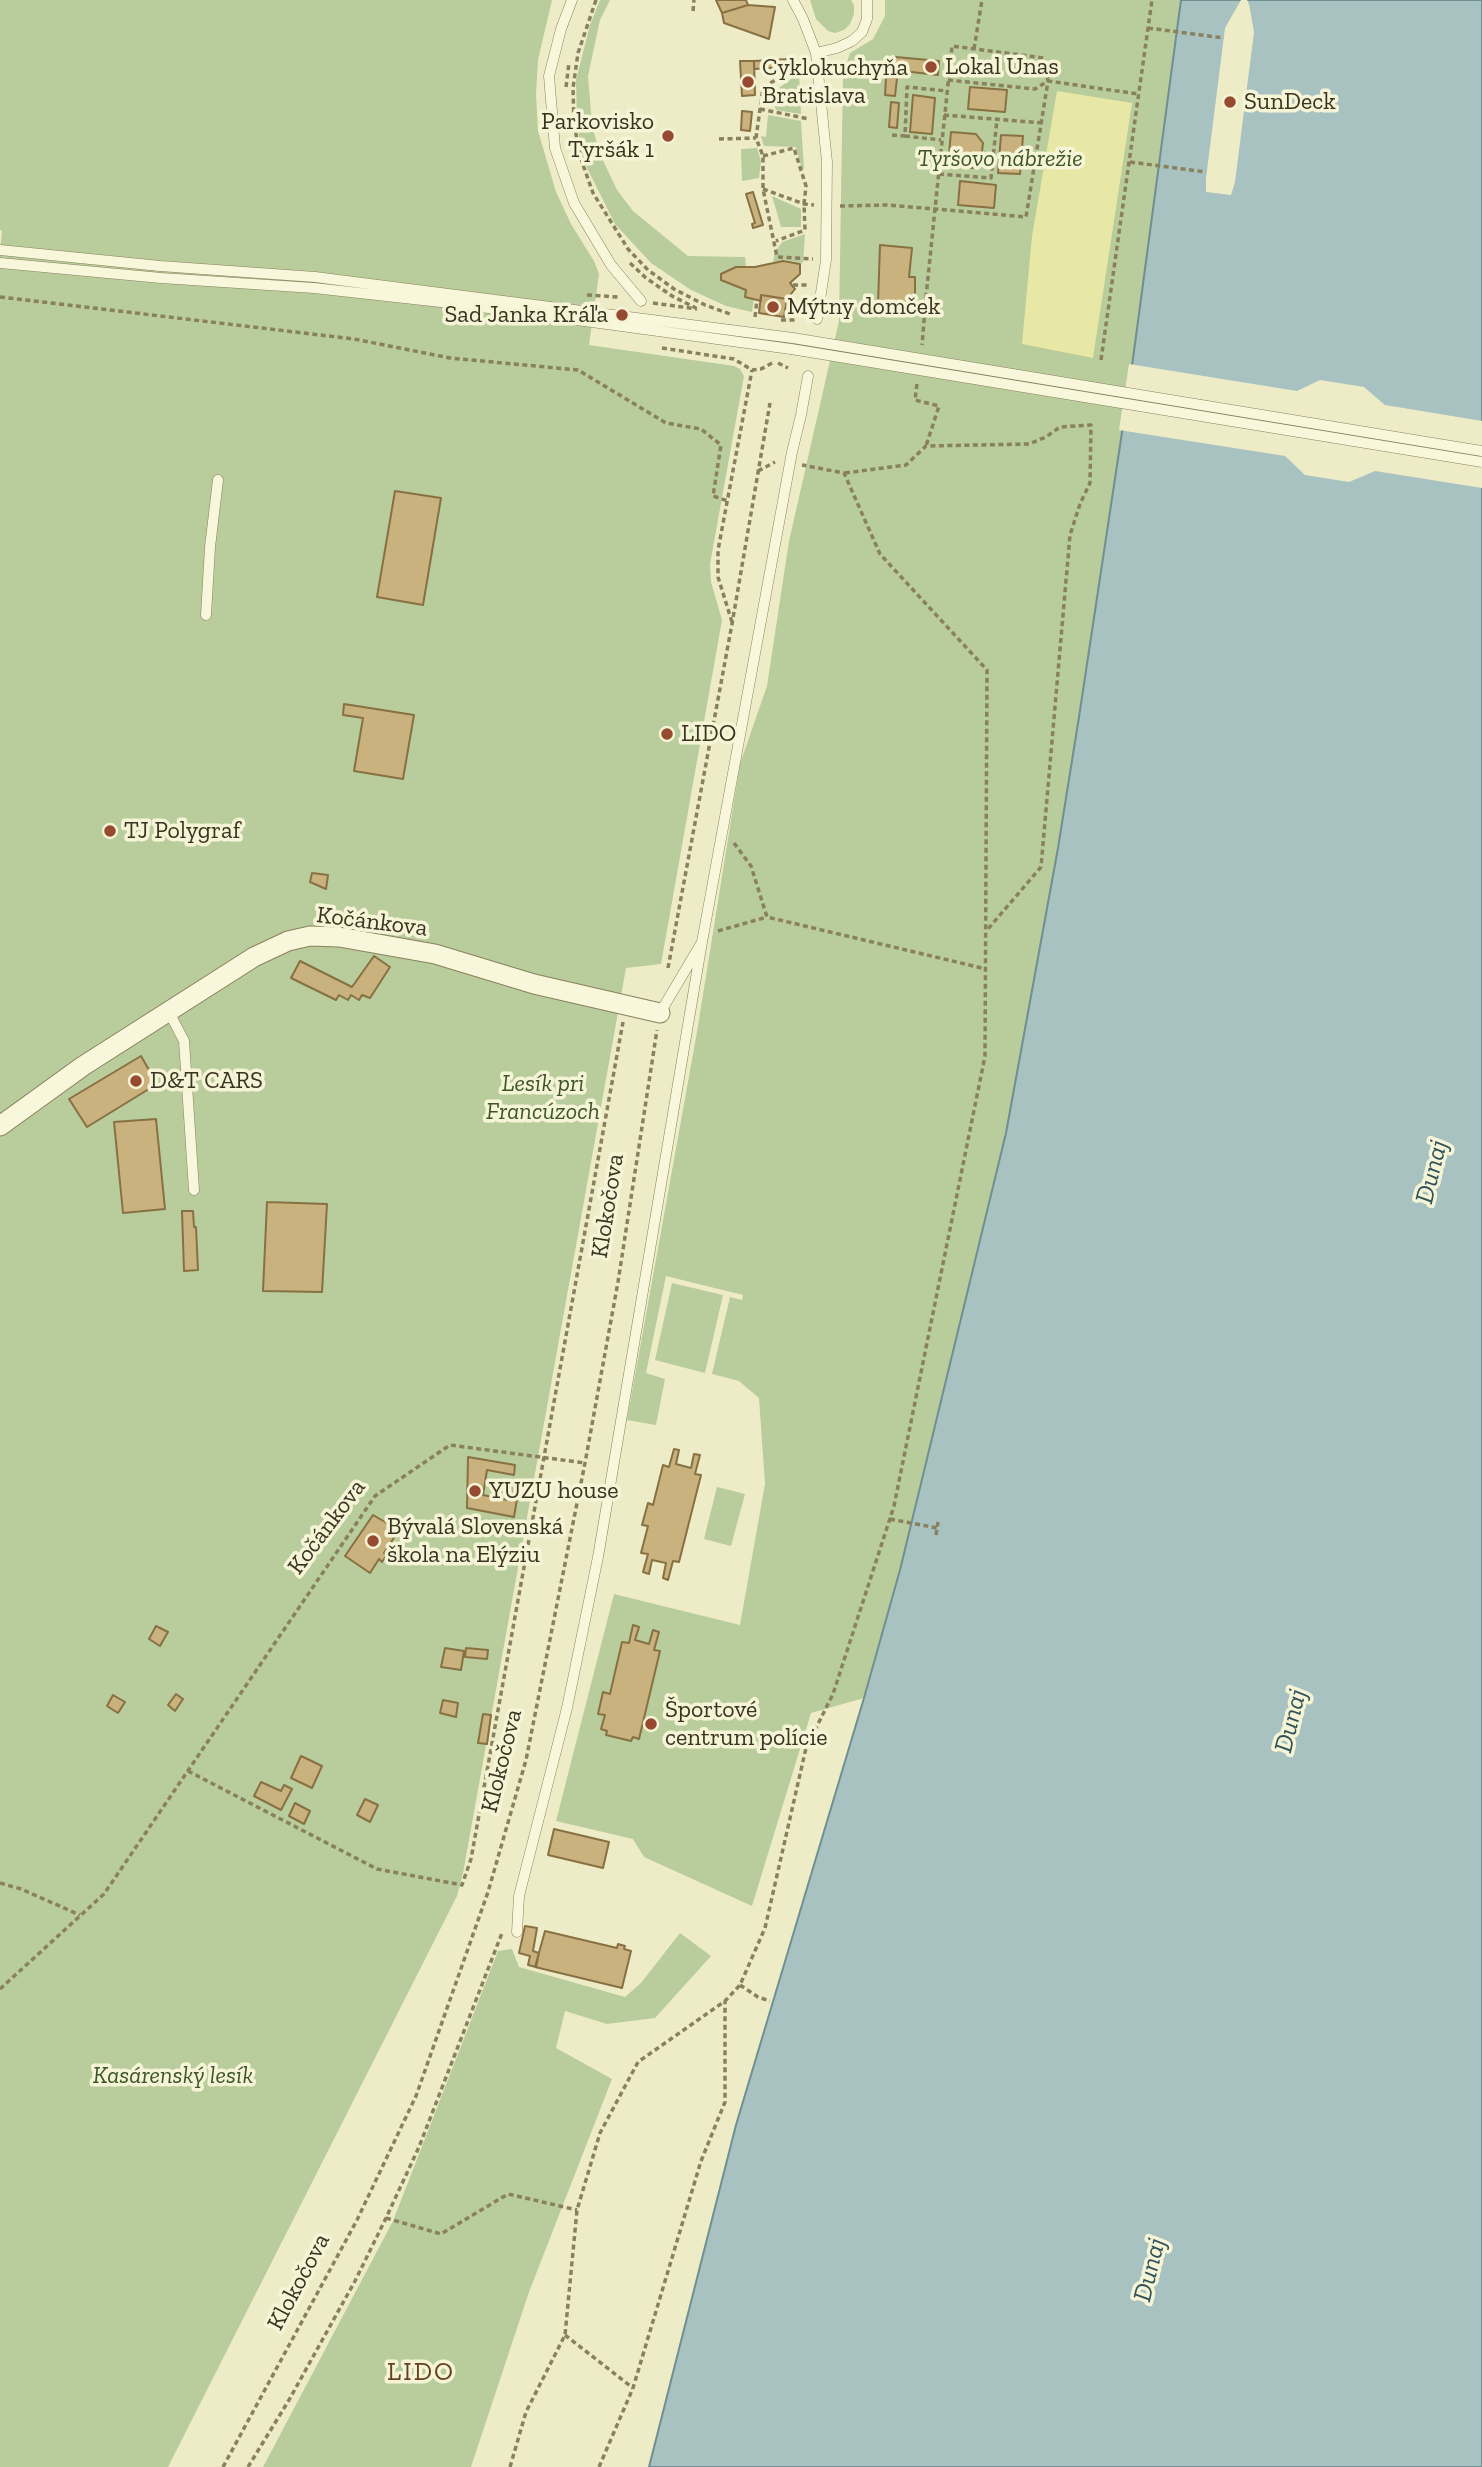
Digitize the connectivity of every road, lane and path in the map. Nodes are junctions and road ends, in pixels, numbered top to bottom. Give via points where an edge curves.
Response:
1 (572, 0) edge
2 (596, 0) edge
3 (694, 0) edge
4 (793, 0) edge
5 (867, 0) edge
6 (982, 0) edge
7 (1152, 0) edge
8 (693, 11) dead end
9 (1148, 28) junction
10 (1224, 38) dead end
11 (974, 49) junction
12 (570, 51) dead end
13 (816, 52) junction
14 (948, 80) junction
15 (1048, 81) junction
16 (566, 88) dead end
17 (947, 91) junction
18 (1139, 94) junction
19 (760, 109) junction
20 (944, 115) junction
21 (997, 119) junction
22 (823, 121) junction
23 (1043, 123) junction
24 (892, 135) dead end
25 (905, 136) junction
26 (756, 138) junction
27 (719, 139) dead end
28 (942, 140) junction
29 (763, 156) junction
30 (1130, 162) junction
31 (1206, 172) dead end
32 (939, 174) junction
33 (763, 188) junction
34 (804, 204) junction
35 (826, 206) junction
36 (935, 209) junction
37 (776, 241) junction
38 (0, 250) edge
39 (622, 255) dead end
40 (825, 260) junction
41 (0, 263) edge
42 (0, 297) edge
43 (757, 300) dead end
44 (641, 301) dead end
45 (593, 316) junction
46 (755, 317) dead end
47 (817, 318) dead end
48 (795, 320) dead end
49 (783, 325) dead end
50 (923, 330) dead end
51 (792, 344) junction
52 (656, 347) dead end
53 (1101, 360) dead end
54 (789, 368) dead end
55 (752, 370) junction
56 (808, 376) dead end
57 (915, 400) dead end
58 (770, 402) dead end
59 (926, 446) junction
60 (1482, 451) edge
61 (790, 462) junction
62 (1482, 462) edge
63 (844, 474) junction
64 (218, 480) dead end
65 (727, 501) junction
66 (206, 615) dead end
67 (732, 624) junction
68 (722, 827) junction
69 (767, 917) junction
70 (986, 930) junction
71 (703, 938) junction
72 (986, 969) junction
73 (667, 973) dead end
74 (630, 1007) junction
75 (169, 1012) junction
76 (660, 1013) junction
77 (0, 1126) edge
78 (194, 1190) dead end
79 (545, 1457) junction
80 (585, 1463) junction
81 (890, 1519) junction
82 (939, 1522) dead end
83 (937, 1528) junction
84 (936, 1535) dead end
85 (188, 1771) junction
86 (0, 1883) edge
87 (80, 1915) junction
88 (503, 1932) dead end
89 (517, 1932) dead end
90 (740, 1985) junction
91 (0, 1989) edge
92 (725, 2001) junction
93 (770, 2001) dead end
94 (578, 2210) junction
95 (386, 2218) junction
96 (565, 2335) junction
97 (633, 2388) junction
98 (223, 2467) edge
99 (248, 2467) edge
100 (510, 2467) edge
101 (599, 2467) edge

1 - 44 lane via 549,76 555,148 574,203 611,265
2 - 39 path via 578,53 573,89 573,124 593,193 628,249 648,270 684,295 729,316 672,296
3 - 8 path
4 - 13 lane
5 - 13 lane via 862,32 837,48
6 - 11 path
7 - 9 path
9 - 10 path
9 - 18 path
11 - 14 path via 952,46
11 - 15 path via 1044,58
12 - 16 path
13 - 19 path via 764,88
13 - 22 lane
14 - 15 path via 1035,89
14 - 17 path
15 - 18 path
15 - 23 path
17 - 20 path
17 - 25 path via 907,87
18 - 30 path
19 - 22 path
19 - 26 path
20 - 21 path
20 - 28 path
21 - 23 path
21 - 32 path via 991,178
22 - 35 lane
23 - 36 path via 1026,216
24 - 25 path
25 - 28 path
26 - 27 path
26 - 29 path
28 - 32 path
29 - 33 path
29 - 34 path via 794,148 806,186
30 - 31 path
30 - 53 path
32 - 36 path
33 - 34 path
33 - 37 path
34 - 35 path
34 - 37 path via 805,230
35 - 36 path
35 - 40 lane
36 - 50 path
37 - 40 path via 777,257
38 - 45 lane via 316,277
40 - 47 lane
41 - 45 lane
42 - 65 path via 354,339 450,358 579,370 666,423 701,429 721,445 713,496
43 - 46 path
45 - 51 lane
48 - 49 path via 777,322
51 - 60 lane, bridge
51 - 62 lane, bridge
52 - 55 path via 734,359
54 - 55 path via 775,361
55 - 65 path
56 - 61 lane, Klokočova
57 - 59 path via 939,406
58 - 67 path
59 - 63 path via 906,465
59 - 70 path via 1029,444 1060,427 1091,425 1090,483 1070,535 1041,867
61 - 63 path
61 - 68 lane, Klokočova
63 - 70 path via 880,554 987,670
64 - 66 lane
65 - 67 path via 718,577
67 - 73 path
68 - 69 path via 751,866
68 - 71 lane, Klokočova
69 - 71 path
69 - 72 path
70 - 72 path
71 - 76 lane
71 - 89 lane, Klokočova via 598,1557 567,1708 519,1896
72 - 81 path via 985,1056
74 - 75 street, Kočánkova via 435,954 318,936 288,941 254,957
74 - 76 street, Kočánkova
74 - 79 path via 621,1025
75 - 77 street, Kočánkova
75 - 78 lane via 184,1041
76 - 80 path, Klokočova
79 - 80 path, Kočánkova
79 - 85 path, Kočánkova via 450,1444 375,1496
79 - 85 path via 471,1859 462,1885 377,1869
80 - 98 path, Klokočova via 526,1760 488,1892 416,2096 356,2220
81 - 83 path
81 - 90 path via 833,1694 806,1748 765,1928
82 - 83 path
83 - 84 path
85 - 87 path, Kočánkova via 104,1894
86 - 87 path
87 - 91 path, Kočánkova
88 - 95 path via 419,2147
90 - 92 path
90 - 93 path
92 - 94 path via 638,2062 600,2133
92 - 97 path via 725,2102 701,2161
94 - 95 path via 508,2194 441,2234
94 - 96 path
95 - 99 path
96 - 97 path
96 - 100 path via 526,2412
97 - 101 path

